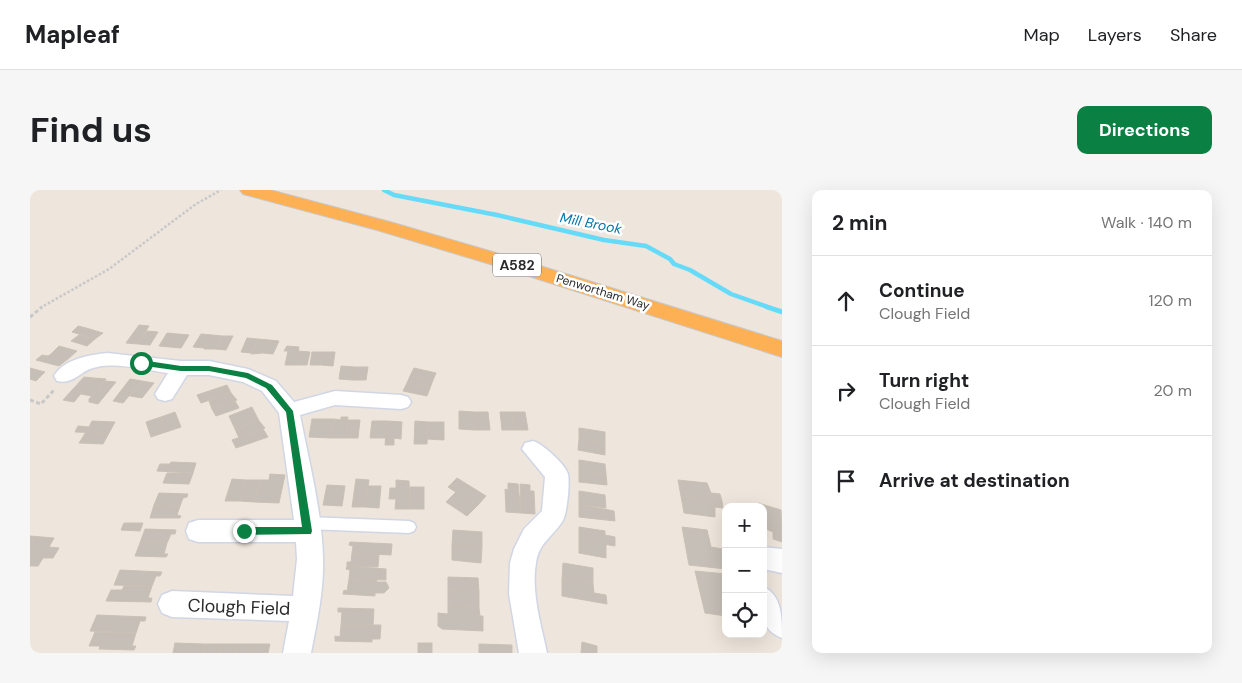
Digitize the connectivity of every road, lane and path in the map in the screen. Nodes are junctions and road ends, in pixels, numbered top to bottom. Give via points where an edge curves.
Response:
1 (221, 190) edge
2 (249, 190) edge
3 (30, 317) edge
4 (782, 349) edge
5 (181, 368) junction
6 (64, 376) joint
7 (165, 394) dead end
8 (30, 400) edge
9 (401, 402) dead end
10 (290, 411) junction
11 (533, 449) dead end
12 (307, 527) junction
13 (409, 527) dead end
14 (198, 530) dead end
15 (767, 559) edge
16 (782, 561) edge
17 (172, 604) dead end
18 (767, 604) edge
19 (305, 609) junction
20 (782, 624) edge
21 (297, 653) edge
22 (534, 653) edge

1 - 3 path via 196,204 109,269
2 - 4 highway, Penwortham Way / A582 via 484,254
5 - 6 street via 108,359 88,362
5 - 7 street
5 - 10 street via 209,368 248,376 269,386
6 - 8 path via 61,384 41,404
9 - 10 street via 335,398
10 - 12 street, Clough Field
11 - 22 street via 557,475 554,515 532,538 521,567
12 - 13 lane
12 - 14 street
12 - 19 street, Clough Field via 310,559
15 - 16 street
17 - 19 street, Clough Field
18 - 20 street
19 - 21 street, Clough Field

